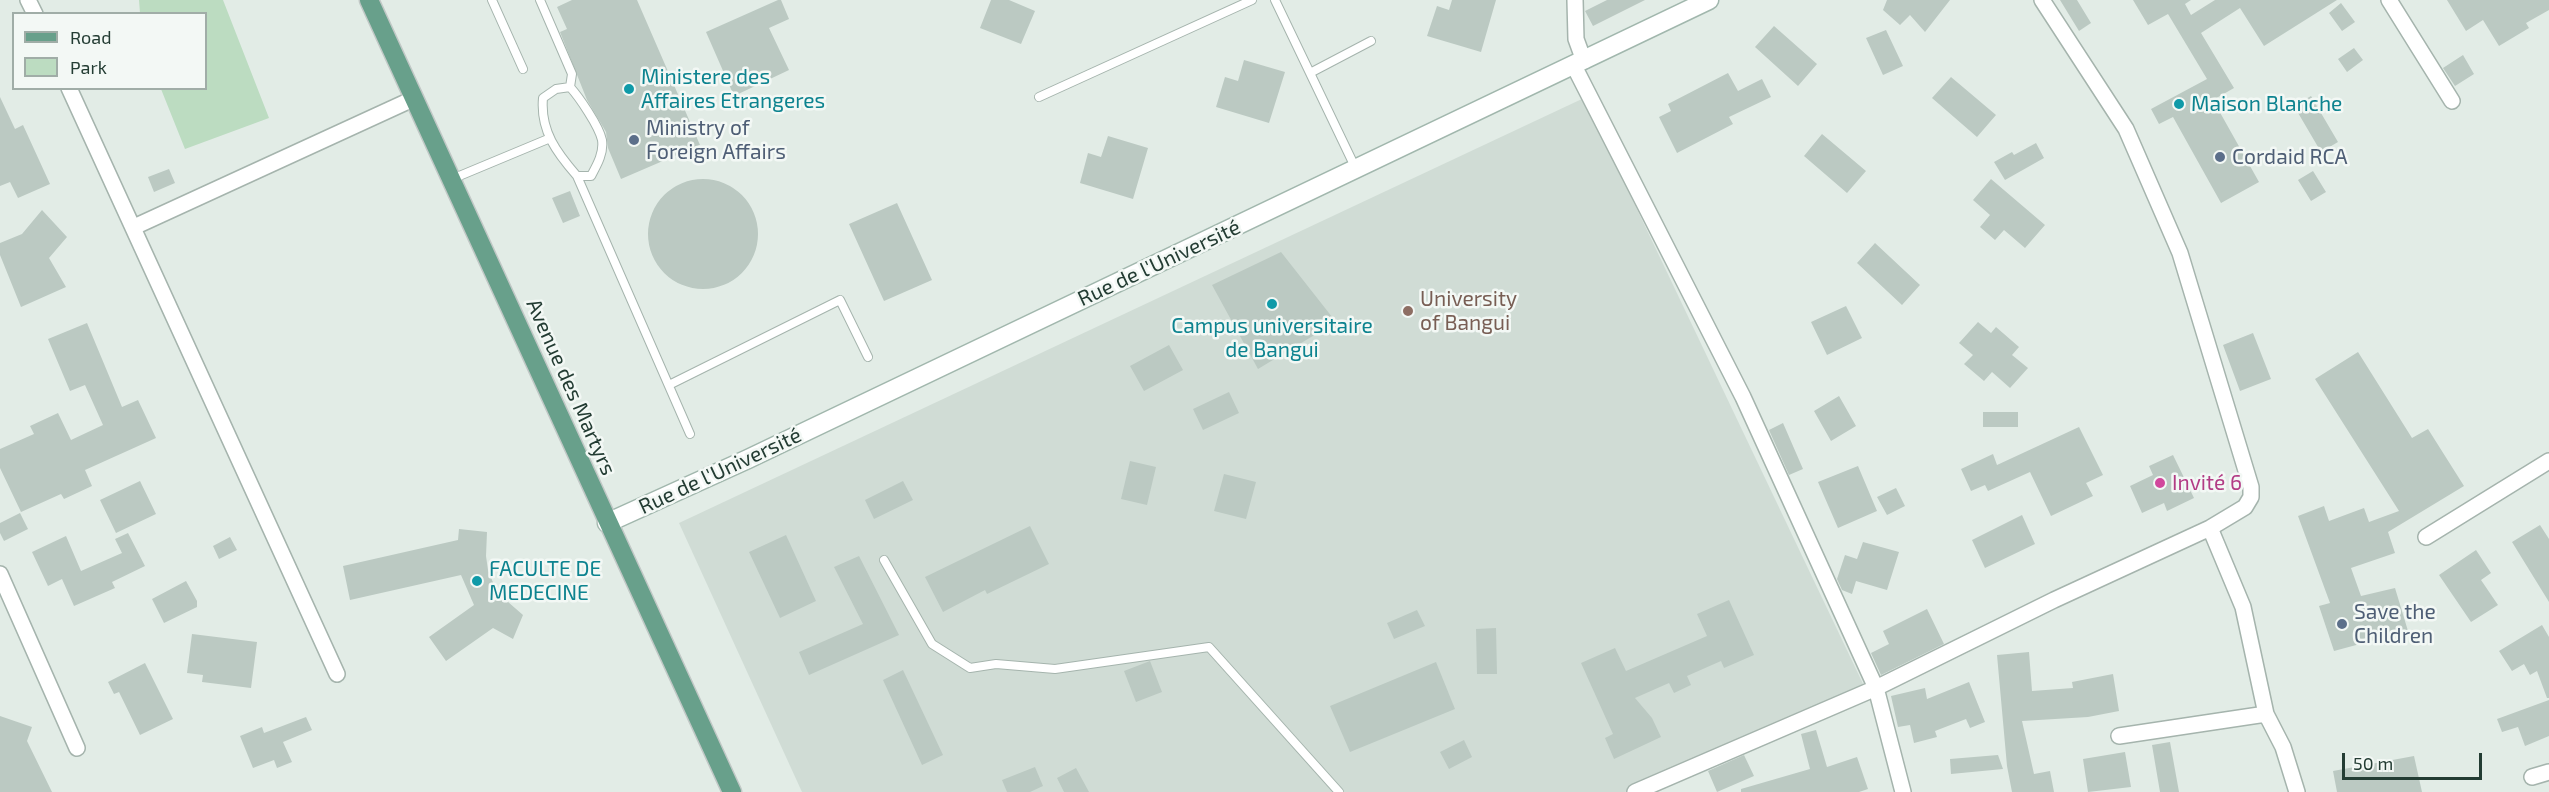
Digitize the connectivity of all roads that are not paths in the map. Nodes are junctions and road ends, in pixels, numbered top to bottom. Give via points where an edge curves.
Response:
1 (369, 0) edge
2 (492, 0) edge
3 (540, 0) edge
4 (1252, 0) edge
5 (1275, 0) edge
6 (1575, 0) edge
7 (1709, 0) edge
8 (2042, 0) edge
9 (2389, 0) edge
10 (1371, 41) dead end
11 (1578, 63) junction
12 (523, 69) dead end
13 (1310, 73) junction
14 (570, 87) junction
15 (70, 90) edge
16 (1039, 97) dead end
17 (415, 98) junction
18 (2452, 100) dead end
19 (549, 139) junction
20 (1356, 170) junction
21 (577, 177) junction
22 (452, 179) junction
23 (134, 226) junction
24 (868, 357) dead end
25 (669, 385) junction
26 (690, 434) dead end
27 (2549, 460) edge
28 (608, 524) junction
29 (2210, 528) junction
30 (2426, 537) dead end
31 (884, 560) dead end
32 (0, 574) edge
33 (337, 674) dead end
34 (1876, 688) junction
35 (2266, 714) junction
36 (2119, 736) dead end
37 (77, 748) dead end
38 (2549, 772) edge
39 (2532, 777) dead end
40 (732, 792) edge
41 (1339, 792) edge
42 (1635, 792) edge
43 (1903, 792) edge
44 (2297, 792) edge

1 - 17 main road, Avenue des Martyrs
2 - 12 lane
3 - 14 lane via 572,74
4 - 16 lane
5 - 13 lane
6 - 11 street
7 - 11 street, Rue de l'Université
8 - 29 street via 2126,129 2180,254 2251,487 2252,498 2245,507
9 - 18 street
10 - 13 lane
11 - 20 street, Rue de l'Université
11 - 34 street via 1739,387
13 - 20 lane
14 - 19 lane via 556,89 543,98
14 - 21 lane via 602,140 601,158 591,176
15 - 23 street
17 - 22 main road, Avenue des Martyrs
17 - 23 street
19 - 21 lane
19 - 22 lane
20 - 28 street, Rue de l'Université
21 - 25 lane
22 - 28 main road, Avenue des Martyrs
23 - 33 street
24 - 25 lane via 840,300
25 - 26 lane
27 - 30 street
28 - 40 main road, Avenue des Martyrs
29 - 34 street
29 - 35 street via 2243,607
31 - 41 lane via 932,644 970,668 996,664 1055,669 1209,647
32 - 37 street
34 - 42 street
34 - 43 street
35 - 36 street
35 - 44 street via 2283,747
38 - 39 street

